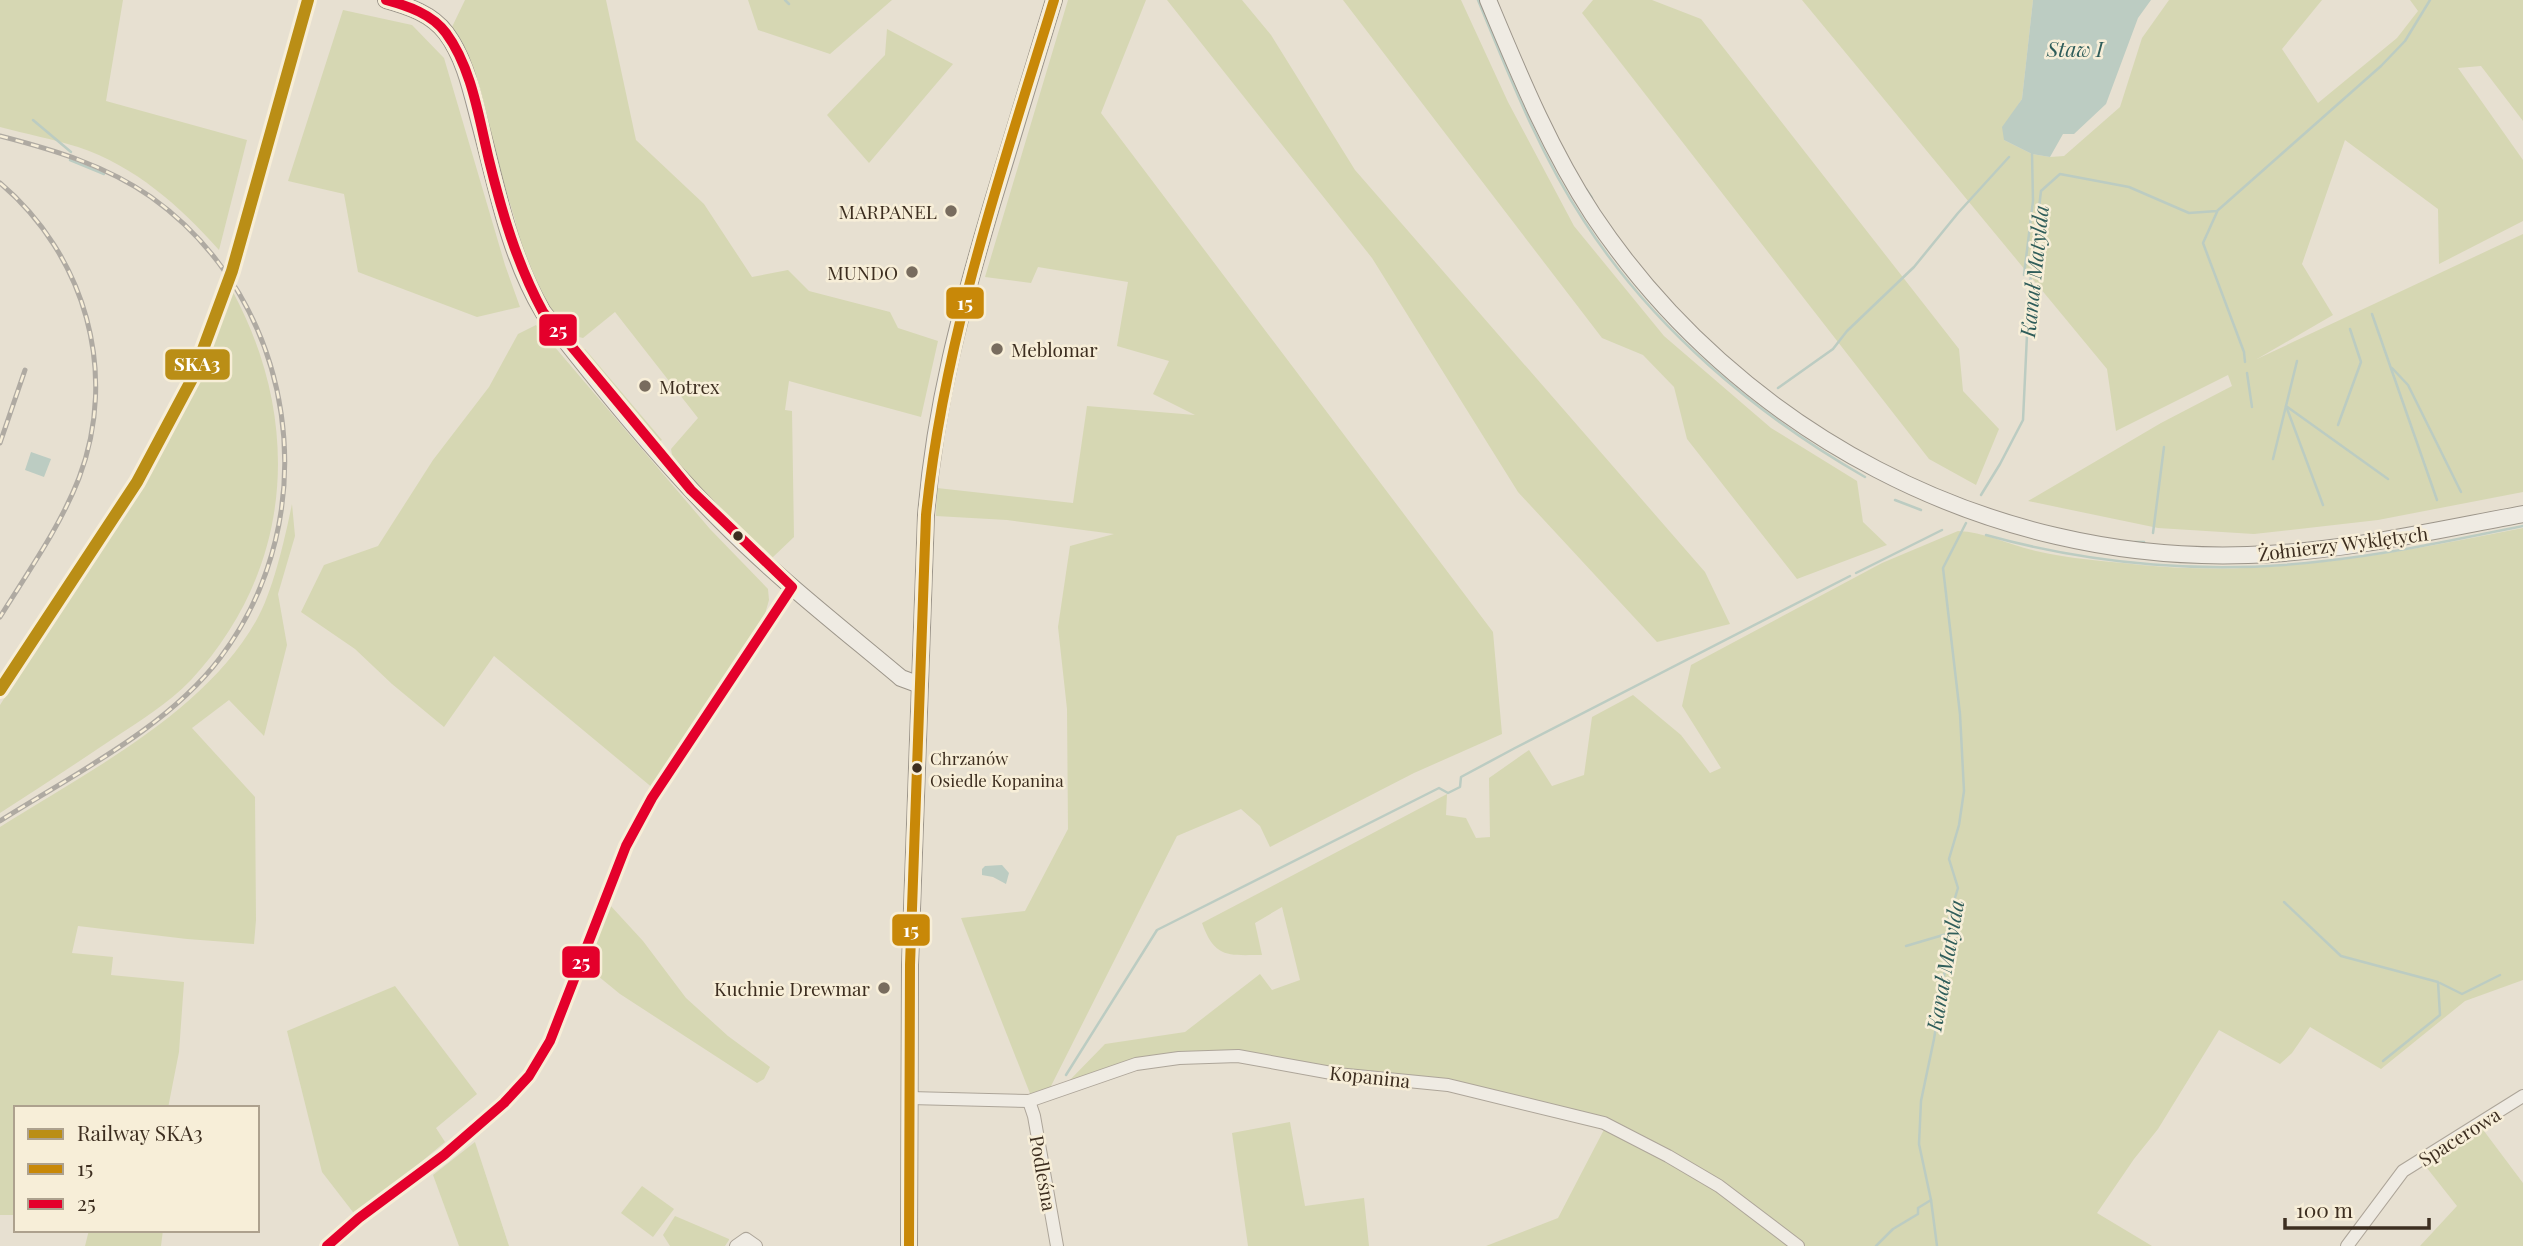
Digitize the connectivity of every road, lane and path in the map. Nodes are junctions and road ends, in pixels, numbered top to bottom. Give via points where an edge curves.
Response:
1 (386, 0) edge
2 (1054, 0) edge
3 (1488, 0) edge
4 (2523, 514) edge
5 (792, 587) junction
6 (920, 685) junction
7 (2523, 1096) edge
8 (909, 1098) junction
9 (1029, 1101) junction
10 (327, 1246) edge
11 (736, 1246) edge
12 (756, 1246) edge
13 (909, 1246) edge
14 (1057, 1246) edge
15 (1798, 1246) edge
16 (2347, 1246) edge

1 - 5 street via 421,12 446,33 454,47 472,92 515,256 543,312 691,490
2 - 6 street via 968,284 939,409 926,515
3 - 4 street, Żołnierzy Wyklętych via 1571,180 1616,247 1671,313 1750,387 1825,442 1886,475 1954,505 2042,533 2109,547 2178,554 2247,555 2349,546
5 - 6 street via 901,678
5 - 10 street via 625,846 550,1041 529,1076 444,1155
6 - 8 street
7 - 16 street, Spacerowa via 2403,1171
8 - 9 street, Kopanina
8 - 13 street
9 - 14 street, Podleśna
9 - 15 street, Kopanina via 1136,1064 1183,1058 1238,1056 1337,1074 1448,1084 1604,1123 1719,1186
11 - 12 street via 746,1239

